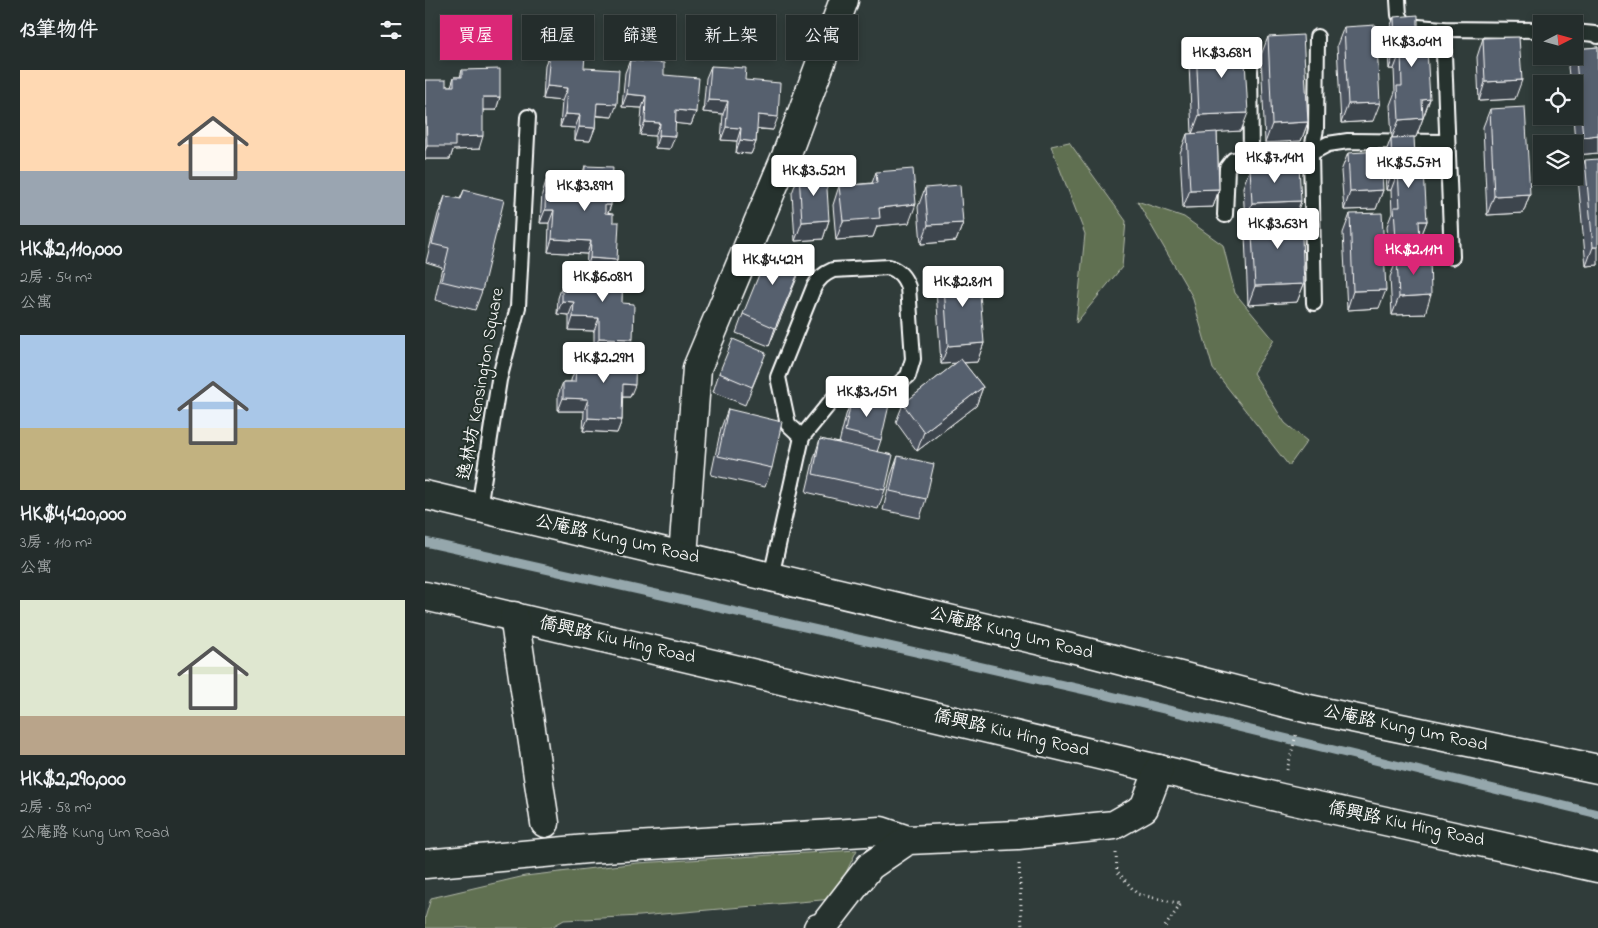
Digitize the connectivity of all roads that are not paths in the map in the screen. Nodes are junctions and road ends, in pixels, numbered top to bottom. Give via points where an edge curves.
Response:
1 (844, 0) edge
2 (1398, 0) edge
3 (1443, 29) junction
4 (1533, 30) edge
5 (1583, 33) edge
6 (1598, 36) edge
7 (1317, 38) dead end
8 (1250, 59) dead end
9 (528, 117) dead end
10 (1447, 142) junction
11 (1311, 153) junction
12 (1251, 158) junction
13 (1225, 215) dead end
14 (1451, 257) dead end
15 (1314, 303) dead end
16 (802, 437) junction
17 (425, 495) edge
18 (479, 508) junction
19 (683, 556) junction
20 (771, 577) junction
21 (425, 596) edge
22 (514, 616) junction
23 (1159, 769) junction
24 (1598, 769) edge
25 (545, 823) dead end
26 (908, 840) junction
27 (425, 864) edge
28 (1598, 868) edge
29 (818, 928) edge

1 - 19 street via 786,156 697,368
2 - 3 lane via 1399,15 1406,26
3 - 4 lane
3 - 10 lane
5 - 6 lane
7 - 11 lane via 1316,129
8 - 12 lane
9 - 18 lane, 逸林坊 Kensington Square via 518,307 499,380
10 - 11 lane via 1348,141 1328,144
10 - 14 lane
11 - 12 lane via 1283,158
11 - 15 lane
12 - 13 lane via 1233,160 1227,168
16 - 16 lane via 788,424 778,377 819,280 833,270 889,267 898,271 908,287 913,359 908,376 895,387 833,398
16 - 20 lane
17 - 18 street, 公庵路 Kung Um Road
18 - 19 street, 公庵路 Kung Um Road
19 - 20 street, 公庵路 Kung Um Road
20 - 24 street, 公庵路 Kung Um Road via 1309,709
21 - 22 street, 僑興路 Kiu Hing Road
22 - 23 street, 僑興路 Kiu Hing Road
22 - 25 street
23 - 26 street via 1144,808 1114,825 1018,835
23 - 28 street, 僑興路 Kiu Hing Road
26 - 27 street via 881,831
26 - 29 street via 870,866 823,927

